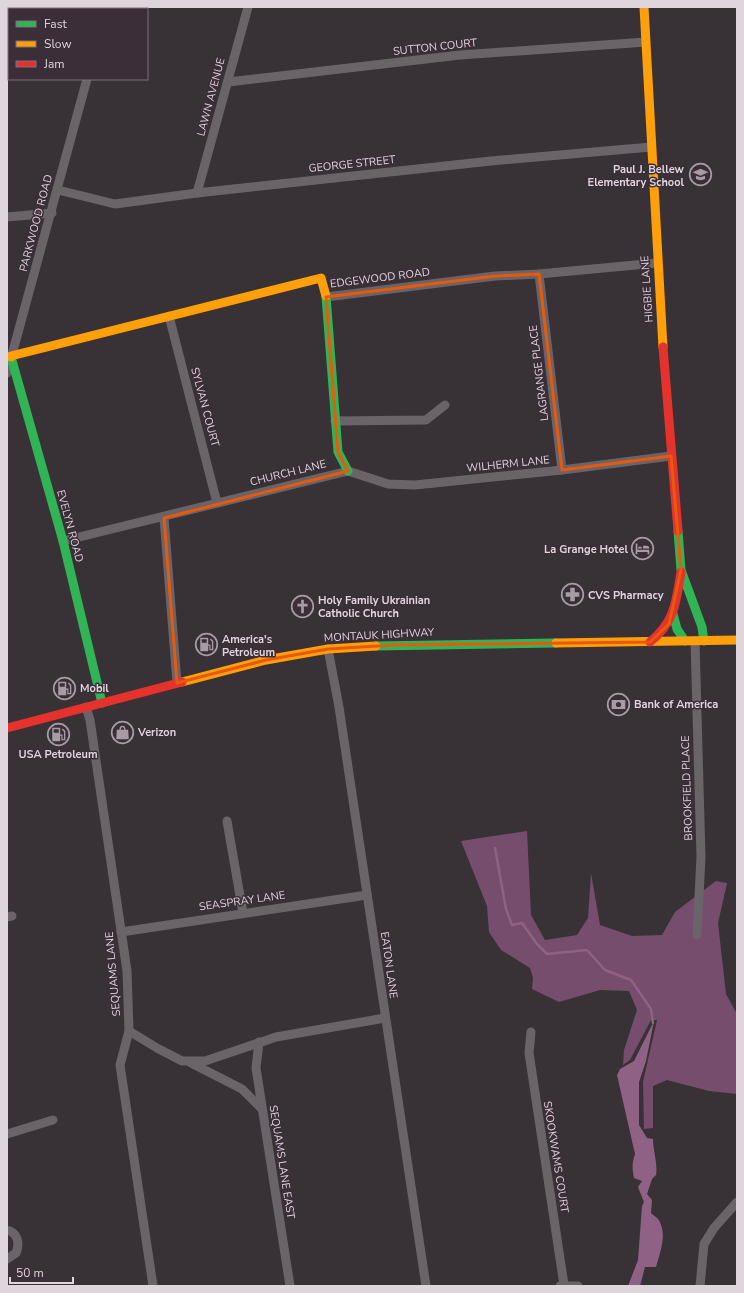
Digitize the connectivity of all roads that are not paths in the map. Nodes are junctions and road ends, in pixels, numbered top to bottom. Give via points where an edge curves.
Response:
1 (248, 7) edge
2 (644, 7) edge
3 (646, 42) junction
4 (87, 80) edge
5 (228, 82) junction
6 (651, 147) junction
7 (58, 190) junction
8 (197, 193) junction
9 (52, 213) junction
10 (7, 218) edge
11 (657, 263) junction
12 (539, 274) junction
13 (326, 297) junction
14 (169, 316) junction
15 (11, 356) junction
16 (7, 373) edge
17 (445, 405) dead end
18 (334, 421) junction
19 (671, 456) junction
20 (562, 470) junction
21 (348, 471) junction
22 (217, 503) junction
23 (164, 518) junction
24 (63, 541) junction
25 (681, 570) junction
26 (697, 612) junction
27 (673, 614) junction
28 (737, 640) edge
29 (700, 641) junction
30 (650, 642) junction
31 (685, 642) junction
32 (328, 649) junction
33 (177, 683) junction
34 (102, 702) junction
35 (86, 707) junction
36 (7, 728) edge
37 (227, 821) dead end
38 (367, 895) junction
39 (243, 913) junction
40 (121, 932) junction
41 (697, 934) dead end
42 (385, 1018) junction
43 (129, 1031) junction
44 (530, 1032) dead end
45 (259, 1042) junction
46 (190, 1062) junction
47 (262, 1109) junction
48 (53, 1120) dead end
49 (7, 1134) edge
50 (737, 1202) edge
51 (7, 1230) edge
52 (7, 1259) edge
53 (153, 1286) edge
54 (290, 1286) edge
55 (426, 1286) edge
56 (562, 1286) edge
57 (578, 1286) edge
58 (700, 1286) edge

1 - 5 street, LAWN AVENUE
2 - 3 main road, HIGBIE LANE
3 - 5 street, SUTTON COURT via 460,55
3 - 6 main road, HIGBIE LANE
4 - 7 street, PARKWOOD ROAD
5 - 8 street, LAWN AVENUE
6 - 8 street, GEORGE STREET via 491,161
6 - 11 main road, HIGBIE LANE
7 - 8 street, GEORGE STREET via 115,204
7 - 9 street, PARKWOOD ROAD
9 - 10 street
9 - 15 street, PARKWOOD ROAD
11 - 12 street, EDGEWOOD ROAD
11 - 19 main road, HIGBIE LANE
12 - 13 street, EDGEWOOD ROAD via 495,276
12 - 20 street, LAGRANGE PLACE
13 - 14 main road, EDGEWOOD ROAD via 322,278
13 - 18 main road, CHURCH LANE
14 - 15 main road, EDGEWOOD ROAD
14 - 22 street, SYLVAN COURT
15 - 16 street, PARKWOOD ROAD
15 - 24 main road, EVELYN ROAD
17 - 18 street via 426,420
18 - 21 main road, CHURCH LANE via 338,452
19 - 20 street, WILHERM LANE
19 - 25 main road, HIGBIE LANE
20 - 21 street, WILHERM LANE via 415,485 388,484
21 - 22 street, CHURCH LANE
22 - 23 street, CHURCH LANE
23 - 24 street, CHURCH LANE
23 - 33 street
24 - 34 main road, EVELYN ROAD
25 - 26 main road, HIGBIE LANE
25 - 27 main road, HIGBIE LANE
26 - 27 main road via 685,609
26 - 29 main road, HIGBIE LANE via 702,627
27 - 30 main road, HIGBIE LANE via 667,627
27 - 31 main road, HIGBIE LANE via 677,629
28 - 29 main road, MONTAUK HIGHWAY
29 - 31 main road, MONTAUK HIGHWAY
29 - 41 street, BROOKFIELD PLACE via 701,857
30 - 31 main road, MONTAUK HIGHWAY
30 - 32 main road, MONTAUK HIGHWAY via 394,644
32 - 33 main road, MONTAUK HIGHWAY via 266,660
32 - 38 street, EATON LANE
33 - 34 main road, MONTAUK HIGHWAY
34 - 35 main road, MONTAUK HIGHWAY
35 - 36 main road, MONTAUK HIGHWAY
35 - 40 street, SEQUAMS LANE
37 - 39 street
38 - 39 street, SEASPRAY LANE
38 - 42 street, EATON LANE
39 - 40 street, SEASPRAY LANE
40 - 43 street, SEQUAMS LANE via 127,971
42 - 45 street via 298,1032
42 - 55 street, EATON LANE
43 - 46 street via 157,1048
43 - 53 street, SEQUAMS LANE via 120,1065
44 - 56 street, SKOOKWAMS COURT via 529,1053
45 - 46 street via 205,1061
45 - 47 street, SEQUAMS LANE EAST via 256,1068
46 - 47 street via 242,1089
47 - 54 street, SEQUAMS LANE EAST
48 - 49 street
50 - 58 street via 714,1228 704,1244
51 - 52 street via 14,1234 18,1243 16,1253
56 - 57 street

